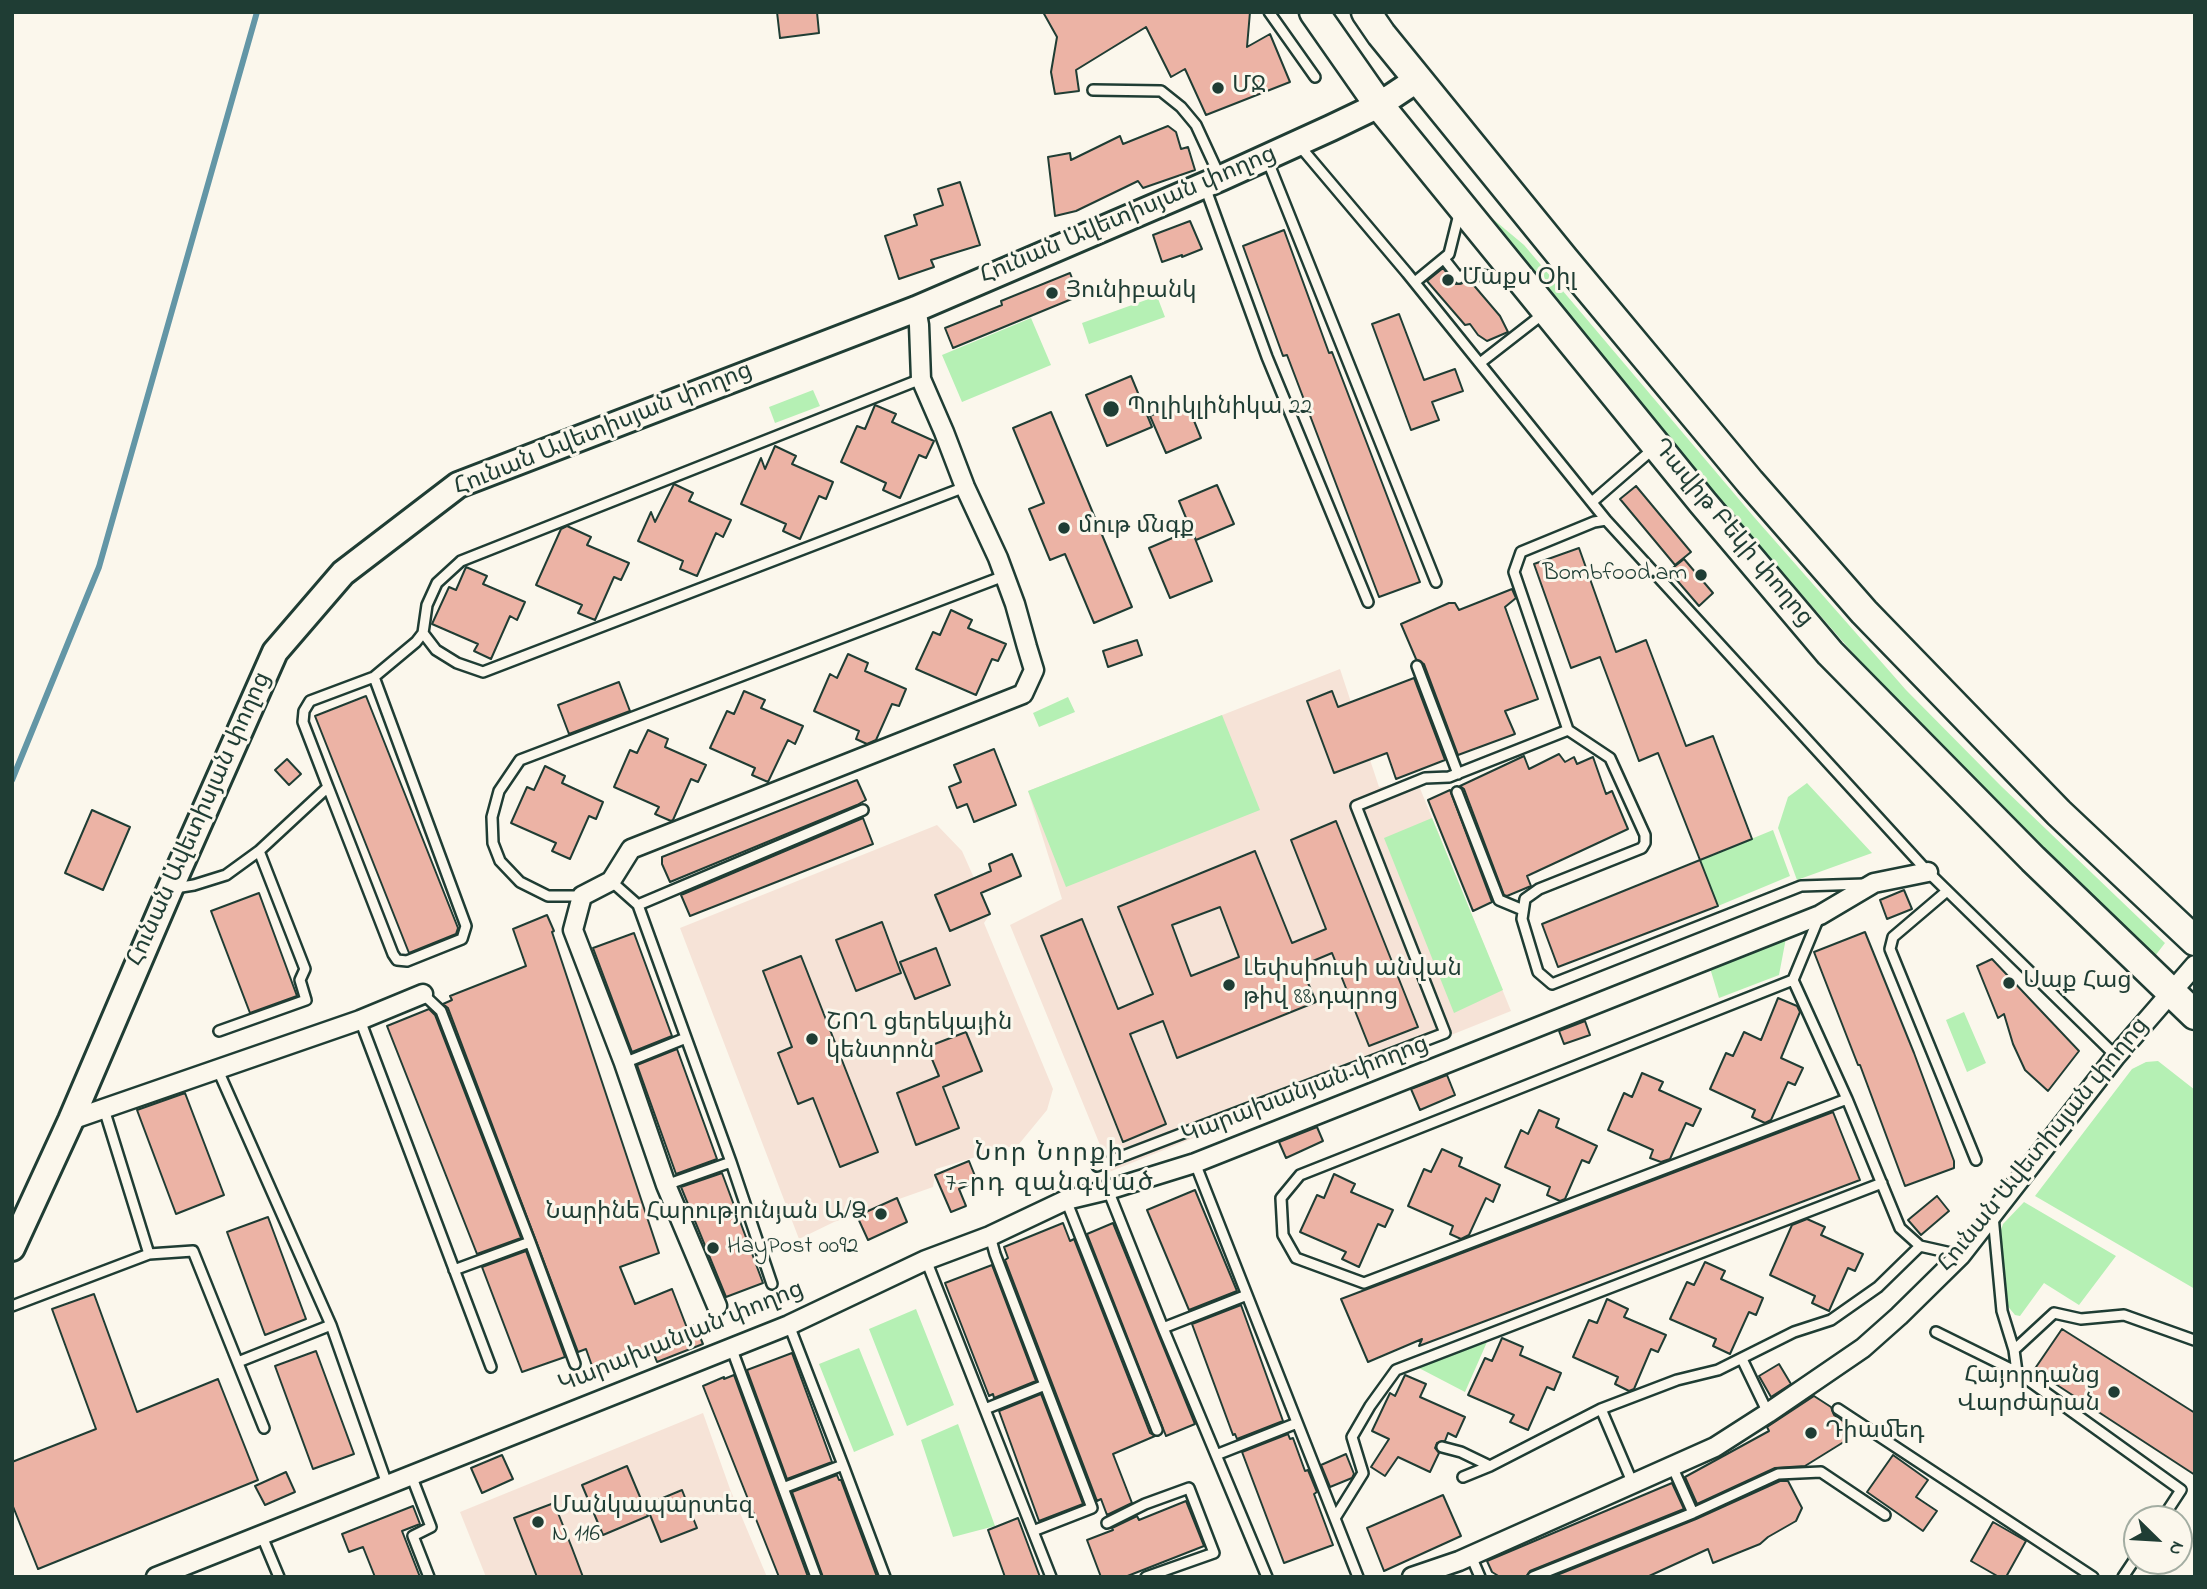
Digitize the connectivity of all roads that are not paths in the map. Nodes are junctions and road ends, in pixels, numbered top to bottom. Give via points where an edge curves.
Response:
1 (1269, 12) edge
2 (1314, 12) edge
3 (1366, 12) edge
4 (1315, 77) dead end
5 (1418, 79) junction
6 (1093, 90) dead end
7 (1379, 105) junction
8 (1297, 143) junction
9 (1266, 158) junction
10 (1212, 182) junction
11 (1461, 205) junction
12 (1444, 258) junction
13 (1521, 279) junction
14 (1415, 282) junction
15 (916, 309) junction
16 (1547, 311) junction
17 (1480, 363) junction
18 (921, 379) junction
19 (1657, 446) junction
20 (965, 487) junction
21 (1592, 502) junction
22 (1606, 520) junction
23 (1004, 576) junction
24 (1436, 582) dead end
25 (1368, 602) dead end
26 (423, 633) junction
27 (1417, 666) dead end
28 (374, 677) junction
29 (1568, 730) junction
30 (1458, 774) junction
31 (328, 787) junction
32 (1457, 792) dead end
33 (863, 810) dead end
34 (259, 851) junction
35 (1928, 872) junction
36 (611, 880) junction
37 (1874, 883) junction
38 (170, 889) junction
39 (1947, 891) junction
40 (582, 896) junction
41 (638, 905) junction
42 (1523, 910) junction
43 (1820, 915) junction
44 (2195, 941) edge
45 (2195, 965) edge
46 (1793, 980) junction
47 (2171, 993) junction
48 (423, 994) joint
49 (2195, 1015) edge
50 (360, 1020) junction
51 (219, 1031) dead end
52 (686, 1038) junction
53 (2116, 1056) junction
54 (624, 1063) junction
55 (217, 1068) junction
56 (1847, 1099) junction
57 (104, 1109) junction
58 (71, 1120) junction
59 (1976, 1160) dead end
60 (731, 1162) junction
61 (1195, 1163) junction
62 (1097, 1166) dead end
63 (1882, 1183) junction
64 (666, 1185) junction
65 (1108, 1190) junction
66 (1066, 1200) junction
67 (1993, 1214) junction
68 (990, 1236) junction
69 (530, 1242) junction
70 (1920, 1246) junction
71 (12, 1248) edge
72 (149, 1254) junction
73 (1961, 1255) junction
74 (926, 1260) junction
75 (454, 1269) junction
76 (772, 1284) dead end
77 (1247, 1295) junction
78 (12, 1306) edge
79 (717, 1306) dead end
80 (331, 1325) junction
81 (789, 1325) junction
82 (1163, 1328) junction
83 (1936, 1332) dead end
84 (2194, 1340) edge
85 (730, 1347) junction
86 (2014, 1350) junction
87 (1742, 1359) junction
88 (238, 1362) junction
89 (575, 1364) dead end
90 (491, 1367) dead end
91 (2017, 1372) junction
92 (1045, 1385) junction
93 (985, 1409) junction
94 (1601, 1409) junction
95 (1838, 1409) dead end
96 (1768, 1413) junction
97 (1297, 1423) junction
98 (264, 1428) dead end
99 (1157, 1430) dead end
100 (1442, 1447) dead end
101 (1216, 1455) junction
102 (843, 1465) junction
103 (1490, 1466) junction
104 (1672, 1466) junction
105 (411, 1475) junction
106 (1462, 1477) dead end
107 (387, 1484) junction
108 (1633, 1484) junction
109 (783, 1488) junction
110 (2171, 1505) edge
111 (1693, 1513) junction
112 (1885, 1515) dead end
113 (1335, 1518) junction
114 (1107, 1522) dead end
115 (1033, 1531) junction
116 (261, 1534) junction
117 (1471, 1556) junction
118 (156, 1577) edge
119 (279, 1577) edge
120 (429, 1577) edge
121 (816, 1577) edge
122 (885, 1577) edge
123 (1051, 1577) edge
124 (1146, 1577) edge
125 (1267, 1577) edge
126 (1358, 1577) edge
127 (1412, 1577) edge
128 (1480, 1577) edge
129 (1533, 1577) edge
130 (2093, 1577) edge

1 - 4 lane
2 - 7 main road, Դավիթ Բեկի փողոց
3 - 5 main road, Դավիթ Բեկի փողոց
5 - 7 main road, Հունան Ավետիսյան փողոց
5 - 44 main road, Դավիթ Բեկի փողոց via 1741,472 1864,612 2059,813
6 - 10 lane via 1161,91 1196,125
7 - 8 main road, Հունան Ավետիսյան փողոց
7 - 11 main road, Դավիթ Բեկի փողոց
8 - 9 main road, Հունան Ավետիսյան փողոց
8 - 14 lane
9 - 10 main road, Հունան Ավետիսյան փողոց
9 - 24 lane
10 - 15 main road, Հունան Ավետիսյան փողոց
10 - 25 lane via 1267,357
11 - 12 lane via 1449,254
11 - 13 main road, Դավիթ Բեկի փողոց
12 - 13 lane via 1459,278 1465,274
12 - 14 lane
13 - 16 main road, Դավիթ Բեկի փողոց
14 - 17 lane
15 - 18 street
15 - 38 main road, Հունան Ավետիսյան փողոց via 458,485 343,573 275,652
16 - 17 lane
16 - 19 main road, Դավիթ Բեկի փողոց
17 - 21 lane
18 - 20 street
18 - 26 lane via 461,561 437,583
19 - 21 lane
19 - 47 main road, Դավիթ Բեկի փողոց via 1830,653
20 - 23 street
20 - 26 lane via 483,672 436,650
21 - 22 lane
22 - 29 lane via 1521,552 1514,572
22 - 35 lane
23 - 36 street via 1034,670 1023,694 631,849
23 - 40 lane via 520,760 499,791 492,817 493,843 500,861 520,882 548,896
26 - 28 lane
27 - 30 lane
28 - 31 lane via 310,701 304,711 303,722
28 - 31 lane via 466,926 462,939 407,961 397,960
29 - 30 lane
29 - 42 lane via 1610,758 1645,843 1539,889 1525,899
30 - 62 lane via 1425,778 1356,806 1445,1033
31 - 34 lane
32 - 42 lane via 1499,900
33 - 41 lane
34 - 38 lane via 226,875
34 - 51 lane via 305,970 300,980 306,1000
35 - 37 street, Կարախանյան փողոց
35 - 39 lane
36 - 40 street
36 - 41 lane
37 - 42 lane via 1801,886 1552,984 1538,972
37 - 43 street, Կարախանյան փողոց
38 - 58 main road, Հունան Ավետիսյան փողոց
39 - 53 lane
39 - 59 lane via 1893,937 1890,949
40 - 54 street via 573,930
41 - 52 lane
43 - 46 lane
43 - 61 street, Կարախանյան փողոց
45 - 47 street, Հունան Ավետիսյան փողոց
46 - 56 lane
46 - 56 lane via 1300,1175 1281,1198 1283,1235 1296,1258 1364,1283
47 - 49 main road, Դավիթ Բեկի փողոց
47 - 53 street, Հունան Ավետիսյան փողոց
48 - 50 street
48 - 69 lane via 441,1011
50 - 55 street
50 - 75 lane
52 - 54 lane
52 - 60 lane
53 - 67 street, Հունան Ավետիսյան փողոց
54 - 64 street
55 - 57 street
55 - 80 lane
56 - 63 lane
57 - 58 street
57 - 72 lane
58 - 71 main road, Հունան Ավետիսյան փողոց
60 - 64 lane
60 - 76 lane
61 - 65 street, Կարախանյան փողոց
61 - 77 lane
63 - 70 lane via 1900,1228
63 - 113 lane via 1396,1370 1352,1437 1363,1473
64 - 79 street
65 - 66 street, Կարախանյան փողոց
65 - 82 lane
66 - 68 street, Կարախանյան փողոց
66 - 99 lane
67 - 73 street, Հունան Ավետիսյան փողոց
67 - 86 lane via 2002,1311
68 - 74 street, Կարախանյան փողոց
68 - 92 lane
69 - 75 lane
69 - 89 lane
70 - 73 lane
70 - 87 lane via 1878,1287 1831,1320 1794,1332
72 - 78 lane
72 - 88 lane via 193,1251
73 - 96 street, Հունան Ավետիսյան փողոց via 1863,1348
74 - 81 street, Կարախանյան փողոց
74 - 93 lane
75 - 90 lane
77 - 82 lane
77 - 97 lane
80 - 88 lane
80 - 107 lane
81 - 85 street, Կարախանյան փողոց
81 - 102 lane
82 - 101 lane
83 - 91 lane
84 - 86 lane via 2124,1315 2081,1319 2054,1313
85 - 105 street, Կարախանյան փողոց
85 - 109 lane
86 - 91 lane
87 - 94 lane
87 - 96 lane
88 - 98 lane
91 - 110 lane via 2181,1490
92 - 93 lane
92 - 115 lane via 1092,1507
93 - 115 lane
94 - 103 lane
94 - 108 lane
95 - 130 lane
96 - 104 street, Հունան Ավետիսյան փողոց via 1715,1447
97 - 101 lane
97 - 113 lane
100 - 103 lane
101 - 125 lane
102 - 109 lane
102 - 122 lane
103 - 106 lane
104 - 108 street, Հունան Ավետիսյան փողոց
104 - 111 lane
105 - 107 street, Կարախանյան փողոց
105 - 120 lane via 431,1527 413,1536
107 - 116 street, Կարախանյան փողոց
108 - 117 street, Հունան Ավետիսյան փողոց
109 - 121 lane
111 - 112 lane via 1778,1474 1821,1472
111 - 129 lane
113 - 126 lane
114 - 124 lane via 1189,1488 1214,1553
115 - 123 lane
116 - 118 street, Կարախանյան փողոց
116 - 119 lane
117 - 127 street, Հունան Ավետիսյան փողոց
117 - 128 lane

